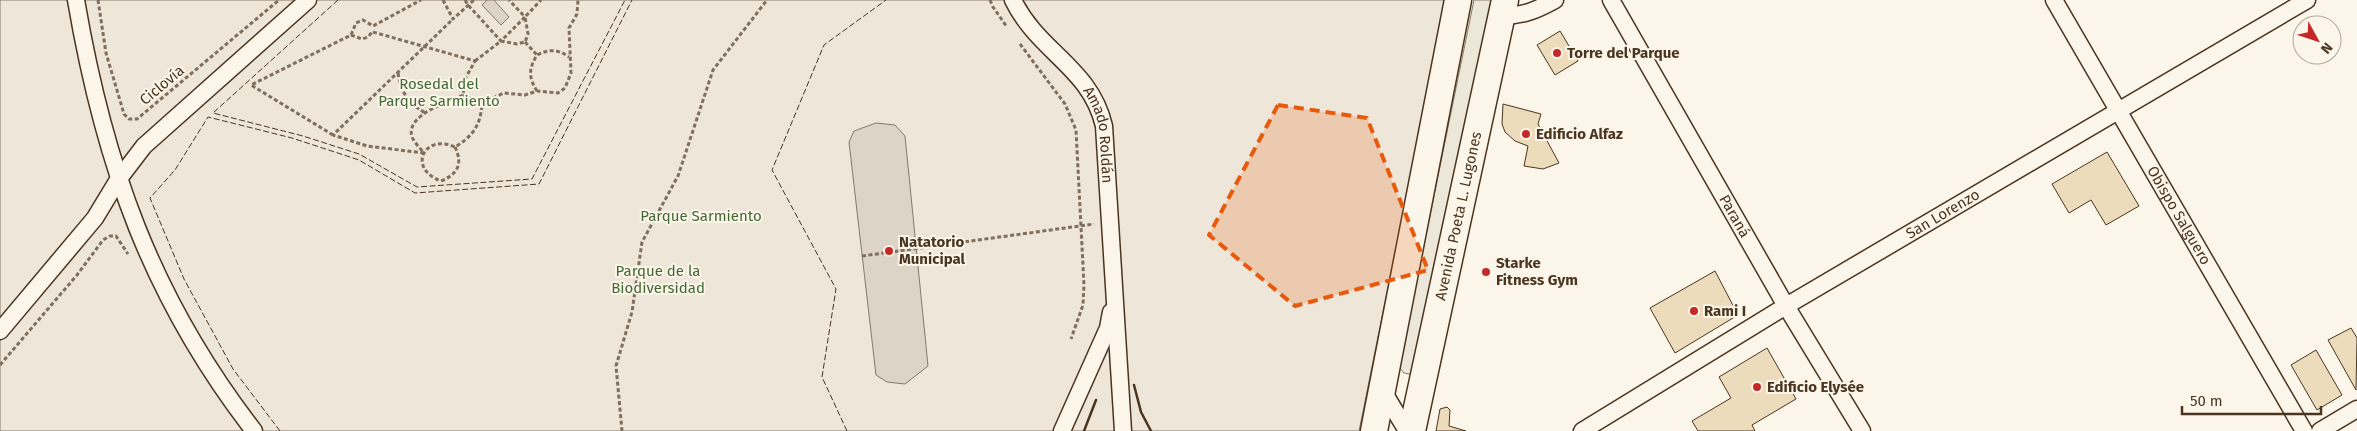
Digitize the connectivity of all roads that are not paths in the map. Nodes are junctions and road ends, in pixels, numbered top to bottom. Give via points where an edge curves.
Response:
1 (76, 0) edge
2 (308, 0) edge
3 (1013, 0) edge
4 (1458, 0) edge
5 (1555, 0) edge
6 (1611, 0) edge
7 (2054, 0) edge
8 (2307, 0) edge
9 (1503, 8) edge
10 (2118, 112) junction
11 (118, 180) junction
12 (1114, 300) junction
13 (1786, 306) junction
14 (0, 331) edge
15 (1383, 391) junction
16 (2357, 409) edge
17 (254, 431) edge
18 (1062, 431) edge
19 (1122, 431) edge
20 (1374, 431) edge
21 (1407, 431) edge
22 (1412, 431) edge
23 (1582, 431) edge
24 (1862, 431) edge
25 (2304, 431) edge
26 (2320, 431) edge

1 - 11 street via 94,94
2 - 11 street via 144,146
3 - 12 street, Amado Roldán via 1036,36 1079,76 1099,107 1104,126
4 - 15 main road
5 - 9 street via 1520,16
6 - 13 street, Paraná
7 - 10 street, Obispo Salguero
8 - 10 street, San Lorenzo
9 - 22 main road, Avenida Poeta L. Lugones
10 - 13 street, San Lorenzo
10 - 25 street, Obispo Salguero
11 - 14 street via 95,218
11 - 17 street via 155,272 177,314
12 - 18 street, Amado Roldán via 1108,328
12 - 19 street, Amado Roldán
13 - 23 street, San Lorenzo
13 - 24 street, Paraná
15 - 20 main road
15 - 21 street
16 - 26 street

